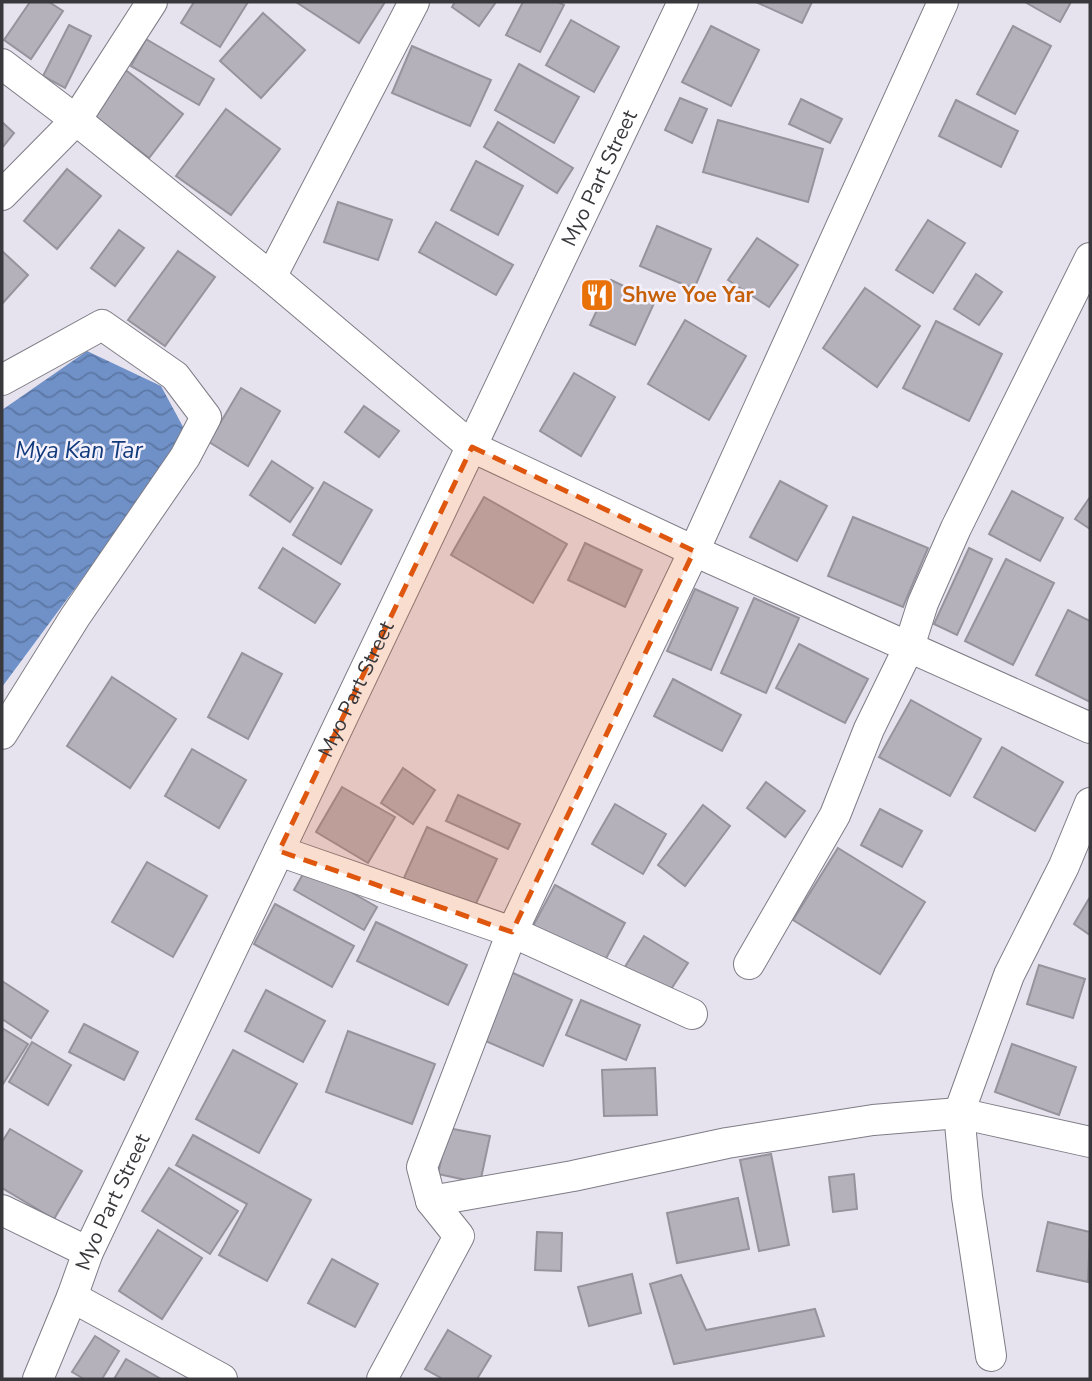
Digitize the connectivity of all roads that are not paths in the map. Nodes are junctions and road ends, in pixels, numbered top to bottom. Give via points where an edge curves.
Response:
1 (152, 2) edge
2 (414, 2) edge
3 (683, 2) edge
4 (943, 2) edge
5 (2, 64) edge
6 (76, 120) junction
7 (2, 195) edge
8 (1090, 258) edge
9 (271, 278) junction
10 (2, 380) edge
11 (472, 447) junction
12 (694, 551) junction
13 (909, 646) junction
14 (1090, 728) edge
15 (2, 734) edge
16 (1090, 803) edge
17 (279, 851) junction
18 (512, 932) junction
19 (749, 964) dead end
20 (692, 1014) dead end
21 (959, 1113) junction
22 (1090, 1142) edge
23 (431, 1201) junction
24 (2, 1210) edge
25 (88, 1252) junction
26 (72, 1297) junction
27 (991, 1356) dead end
28 (38, 1379) edge
29 (222, 1379) edge
30 (382, 1379) edge

1 - 6 street
2 - 9 street
3 - 11 street, Myo Part Street
4 - 12 street
5 - 6 street
6 - 7 street
6 - 9 street
8 - 13 street via 956,528
9 - 11 street
10 - 15 street via 102,325 175,376 206,417 185,457 75,617
11 - 12 street
11 - 17 street, Myo Part Street
12 - 13 street
12 - 18 street
13 - 14 street
13 - 19 street via 835,815
16 - 21 street via 1009,975
17 - 18 street
17 - 25 street, Myo Part Street
18 - 20 street
18 - 23 street via 422,1167
21 - 22 street
21 - 23 street via 873,1120 727,1143
21 - 27 street
23 - 30 street via 458,1236
24 - 25 street
25 - 26 street, Myo Part Street
26 - 28 street, Myo Part Street
26 - 29 street

